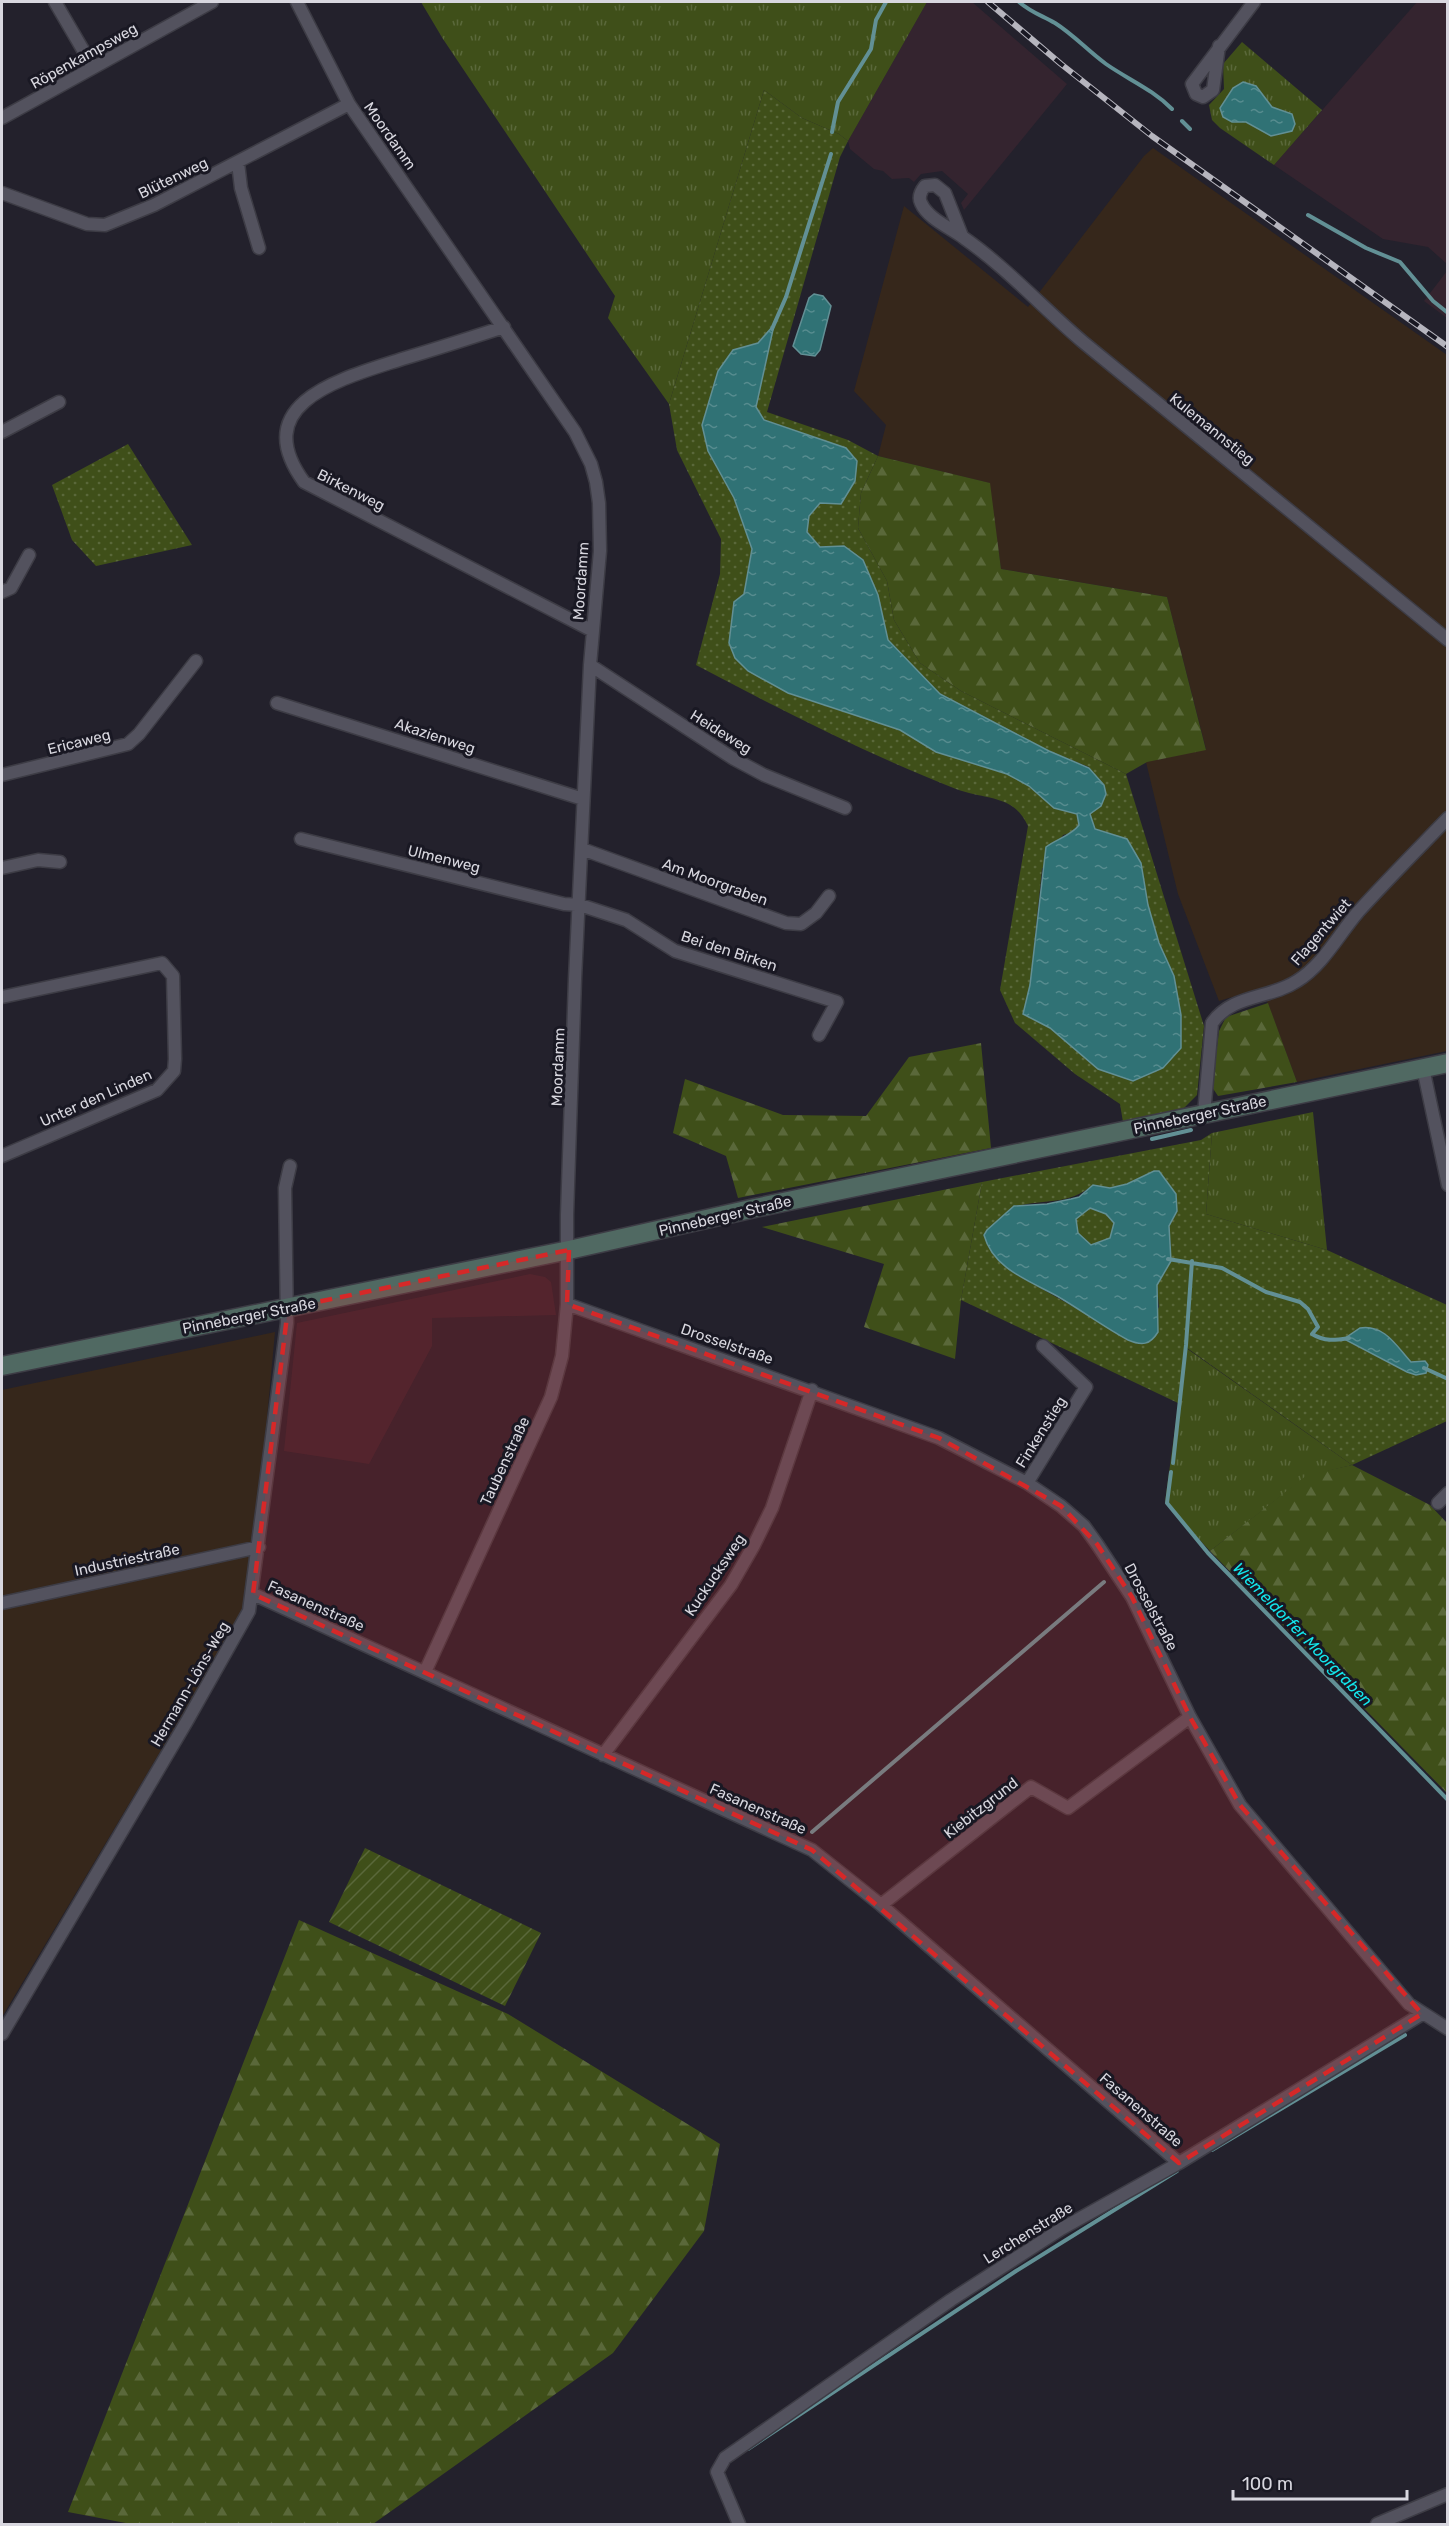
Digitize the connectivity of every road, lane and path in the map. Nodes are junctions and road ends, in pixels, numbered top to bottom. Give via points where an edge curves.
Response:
1 (55, 2) edge
2 (212, 2) edge
3 (297, 2) edge
4 (1254, 2) edge
5 (1219, 46) dead end
6 (93, 67) junction
7 (349, 104) junction
8 (2, 118) edge
9 (238, 163) junction
10 (2, 193) edge
11 (962, 236) dead end
12 (260, 248) dead end
13 (504, 327) junction
14 (59, 402) dead end
15 (2, 432) edge
16 (29, 555) dead end
17 (2, 592) edge
18 (593, 631) junction
19 (1448, 640) edge
20 (196, 661) dead end
21 (590, 666) junction
22 (278, 703) dead end
23 (2, 776) edge
24 (583, 800) junction
25 (845, 808) dead end
26 (1448, 818) edge
27 (301, 839) dead end
28 (582, 849) junction
29 (60, 862) dead end
30 (2, 868) edge
31 (829, 896) dead end
32 (580, 905) junction
33 (2, 997) edge
34 (819, 1035) dead end
35 (1448, 1063) edge
36 (1423, 1068) junction
37 (1208, 1113) junction
38 (2, 1156) edge
39 (290, 1166) dead end
40 (1448, 1185) edge
41 (569, 1250) junction
42 (567, 1304) junction
43 (288, 1308) junction
44 (1042, 1346) dead end
45 (2, 1366) edge
46 (813, 1390) junction
47 (1027, 1483) junction
48 (1448, 1493) edge
49 (1438, 1503) dead end
50 (258, 1547) junction
51 (253, 1594) junction
52 (2, 1603) edge
53 (425, 1672) junction
54 (1190, 1717) junction
55 (603, 1755) junction
56 (881, 1905) junction
57 (1422, 2014) junction
58 (1448, 2029) edge
59 (2, 2034) edge
60 (1179, 2163) junction
61 (1448, 2494) edge
62 (739, 2524) edge
63 (1377, 2524) edge

1 - 6 street
2 - 6 street, Röpenkampsweg
3 - 7 street, Moordamm
4 - 5 street
6 - 8 street, Röpenkampsweg
7 - 9 street, Blütenweg
7 - 13 street, Moordamm
9 - 10 street, Blütenweg via 154,205 98,227
9 - 12 street via 241,188
11 - 19 street, Kulemannstieg via 1083,342
13 - 18 street, Moordamm via 575,432 591,464 600,528
13 - 18 street, Birkenweg via 349,376 317,391 298,408 285,443 291,463 304,482
14 - 15 street
16 - 17 street via 11,588
18 - 21 street, Moordamm
20 - 23 street, Ericaweg via 128,744
21 - 24 street, Moordamm
21 - 25 street, Heideweg via 734,759 765,776
22 - 24 street, Akazienweg
24 - 28 street, Moordamm
26 - 37 street, Flagentwiet via 1358,912 1305,976 1243,1000 1219,1014 1212,1023
27 - 32 street, Ulmenweg
28 - 31 street, Am Moorgraben via 786,923 801,924
28 - 32 street, Moordamm
29 - 30 street via 38,860
32 - 34 street, Bei den Birken via 626,920 675,951 837,1002
32 - 41 street, Moordamm
33 - 38 street, Unter den Linden via 162,963 173,976 175,1059 174,1071 157,1090
35 - 36 main road, Pinneberger Straße
36 - 37 main road, Pinneberger Straße
36 - 40 street
37 - 41 main road, Pinneberger Straße
39 - 43 street, Hermann-Löns-Weg via 285,1188
41 - 42 street, Taubenstraße
41 - 43 main road, Pinneberger Straße
42 - 46 street, Drosselstraße
42 - 53 street, Taubenstraße via 562,1356 551,1396
43 - 45 main road, Pinneberger Straße
43 - 50 street, Hermann-Löns-Weg
44 - 47 street, Finkenstieg via 1086,1387
46 - 47 street, Drosselstraße via 939,1438
46 - 55 street, Kuckucksweg via 772,1508 731,1585
47 - 54 street, Drosselstraße via 1084,1526 1110,1561 1132,1597
48 - 49 street
50 - 51 street, Hermann-Löns-Weg
50 - 52 street, Industriestraße
51 - 53 street, Fasanenstraße
51 - 59 street, Hermann-Löns-Weg via 249,1611 187,1721
53 - 55 street, Fasanenstraße
54 - 56 street, Kiebitzgrund via 1068,1808 1031,1787
54 - 57 street, Drosselstraße via 1240,1805 1409,2004
55 - 56 street, Fasanenstraße via 812,1850
56 - 60 street, Fasanenstraße
57 - 58 street, Drosselstraße
57 - 60 street, Lerchenstraße
60 - 62 street, Lerchenstraße via 987,2276 725,2458 717,2472
61 - 63 street

